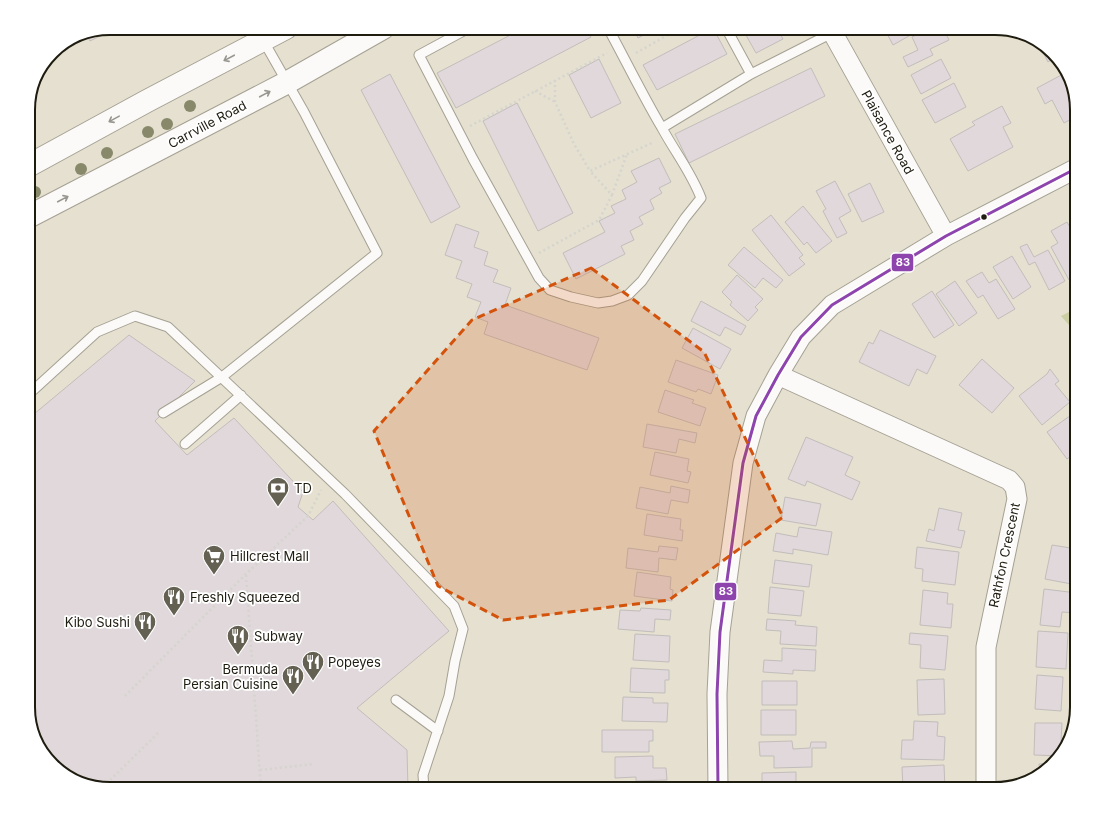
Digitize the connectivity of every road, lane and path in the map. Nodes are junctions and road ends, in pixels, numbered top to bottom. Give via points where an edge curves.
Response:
1 (273, 35) edge
2 (371, 35) edge
3 (456, 35) edge
4 (612, 35) edge
5 (668, 35) edge
6 (730, 35) edge
7 (822, 35) edge
8 (834, 35) edge
9 (263, 40) junction
10 (618, 47) junction
11 (625, 60) junction
12 (751, 74) junction
13 (555, 80) junction
14 (288, 82) junction
15 (535, 91) junction
16 (556, 102) junction
17 (662, 128) junction
18 (459, 132) junction
19 (667, 136) junction
20 (627, 154) junction
21 (35, 162) edge
22 (590, 171) junction
23 (1070, 172) edge
24 (612, 195) junction
25 (35, 213) edge
26 (946, 236) junction
27 (528, 259) junction
28 (778, 375) junction
29 (222, 378) junction
30 (35, 389) edge
31 (241, 395) junction
32 (163, 413) dead end
33 (185, 444) dead end
34 (327, 477) junction
35 (246, 574) junction
36 (125, 696) dead end
37 (396, 700) dead end
38 (438, 731) junction
39 (158, 733) dead end
40 (314, 764) dead end
41 (260, 770) junction
42 (108, 782) edge
43 (261, 782) edge
44 (423, 782) edge
45 (718, 782) edge
46 (986, 782) edge

1 - 9 main road
2 - 14 main road, Carrville Road
3 - 18 lane via 419,55
4 - 10 lane
5 - 11 path
6 - 12 lane
7 - 12 lane
8 - 26 street, Plaisance Road
9 - 14 lane
9 -> 21 main road
10 - 11 lane
10 - 13 path
11 - 17 lane
12 - 17 lane
13 - 15 path
13 - 16 path
25 -> 14 main road, Carrville Road
14 - 29 lane via 377,253
15 - 16 path
15 - 18 path
16 - 22 path via 574,144
17 - 19 lane
18 - 27 lane
19 - 20 path
19 - 27 lane via 695,182 701,198 684,218 642,280 628,295 598,303 550,290 539,278
20 - 22 path
20 - 24 path
22 - 24 path
23 - 26 street
24 - 27 path via 599,220
26 - 28 street via 832,305 801,337
28 - 45 street via 756,416 743,463 720,632 717,694
28 - 46 street, Rathfon Crescent via 1009,480 1015,487 1017,499 986,647
29 - 30 lane via 168,327 135,316 97,332
29 - 31 lane
29 - 32 lane
31 - 33 lane
31 - 34 lane
34 - 35 path via 308,516
34 - 38 lane via 454,606 463,629 449,696
35 - 36 path
35 - 41 path
37 - 38 lane
38 - 44 lane via 422,775
39 - 42 path
40 - 41 path
41 - 43 path

